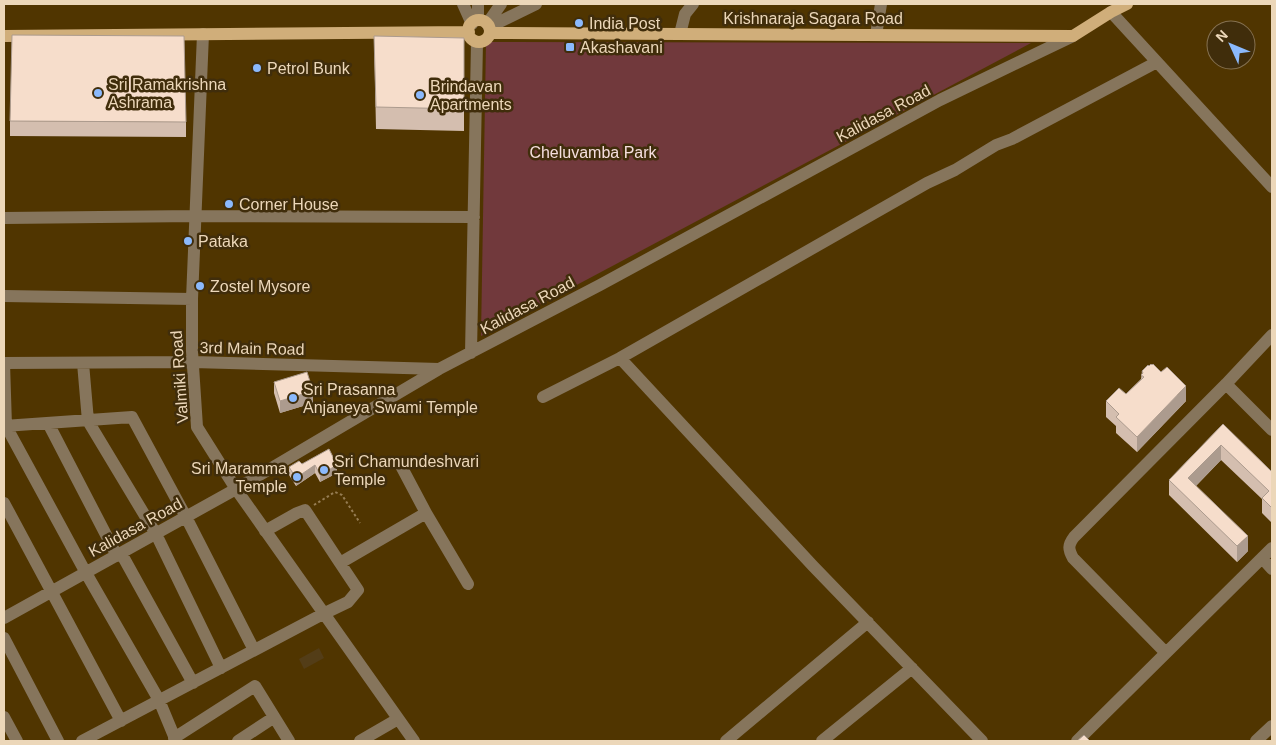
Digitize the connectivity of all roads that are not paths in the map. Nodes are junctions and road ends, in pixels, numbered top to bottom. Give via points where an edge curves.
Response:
1 (463, 4) edge
2 (478, 4) edge
3 (500, 4) edge
4 (536, 4) edge
5 (693, 4) edge
6 (880, 4) edge
7 (1127, 4) edge
8 (1110, 12) junction
9 (480, 29) junction
10 (203, 34) junction
11 (680, 34) junction
12 (876, 35) junction
13 (4, 36) edge
14 (1073, 36) junction
15 (1157, 62) junction
16 (1272, 187) edge
17 (196, 216) junction
18 (474, 217) junction
19 (4, 218) edge
20 (4, 296) edge
21 (192, 299) junction
22 (1272, 335) edge
23 (471, 353) junction
24 (620, 358) junction
25 (193, 362) junction
26 (4, 363) edge
27 (83, 363) junction
28 (439, 369) junction
29 (1226, 384) junction
30 (544, 397) dead end
31 (88, 421) junction
32 (48, 423) junction
33 (1270, 424) edge
34 (5, 426) edge
35 (400, 464) dead end
36 (236, 489) junction
37 (4, 503) edge
38 (426, 513) junction
39 (186, 517) junction
40 (265, 531) junction
41 (156, 534) junction
42 (1272, 548) edge
43 (119, 555) junction
44 (1262, 558) junction
45 (340, 563) junction
46 (1272, 568) edge
47 (86, 573) junction
48 (468, 584) dead end
49 (52, 592) junction
50 (324, 614) junction
51 (4, 618) edge
52 (868, 622) junction
53 (4, 638) edge
54 (254, 650) junction
55 (1166, 653) junction
56 (221, 668) junction
57 (912, 668) junction
58 (193, 683) junction
59 (159, 700) junction
60 (4, 717) edge
61 (273, 718) junction
62 (398, 719) junction
63 (121, 721) junction
64 (1272, 726) edge
65 (1084, 739) edge
66 (175, 740) edge
67 (17, 741) edge
68 (58, 741) edge
69 (82, 741) edge
70 (238, 741) edge
71 (289, 741) edge
72 (360, 741) edge
73 (414, 741) edge
74 (726, 741) edge
75 (822, 741) edge
76 (982, 741) edge
77 (1256, 741) edge

1 - 9 street
2 - 9 street
3 - 9 street
4 - 9 street
5 - 11 street via 685,14
6 - 12 street
7 - 8 main road
8 - 14 main road
8 - 15 street
9 - 10 main road, Krishnaraja Sagara Road
9 - 11 main road, Krishnaraja Sagara Road
9 - 18 street
10 - 13 main road, Krishnaraja Sagara Road
10 - 17 street, Valmiki Road
11 - 12 main road, Krishnaraja Sagara Road
12 - 14 main road, Krishnaraja Sagara Road
14 - 23 street, Kalidasa Road via 940,100
15 - 16 street
15 - 24 street via 996,144
17 - 18 street
17 - 19 street
17 - 21 street, Valmiki Road
18 - 23 street
20 - 21 street
21 - 25 street, Valmiki Road
22 - 29 street
23 - 28 street, Kalidasa Road
24 - 30 street
24 - 52 street
25 - 27 street, 3rd Main Road
25 - 28 street, 3rd Main Road
25 - 36 street, Valmiki Road via 197,426
26 - 27 street, 3rd Main Road
26 - 34 street
27 - 31 street
28 - 36 street, Kalidasa Road
29 - 33 street
29 - 55 street via 1070,543 1073,558
31 - 32 street
31 - 39 street via 132,417
31 - 41 street
32 - 34 street
32 - 43 street
34 - 47 street
35 - 38 street
36 - 39 street, Kalidasa Road
36 - 40 street, Valmiki Road
37 - 49 street
38 - 45 street
38 - 48 street
39 - 41 street, Kalidasa Road
39 - 54 street
40 - 45 street via 305,510
40 - 50 street, Valmiki Road
41 - 43 street, Kalidasa Road
41 - 56 street
42 - 44 street
43 - 47 street, Kalidasa Road
43 - 58 street
44 - 46 street
44 - 55 street
45 - 50 street via 358,590 348,602
47 - 49 street, Kalidasa Road
47 - 59 street
49 - 51 street, Kalidasa Road
49 - 63 street
50 - 54 street
50 - 62 street, Valmiki Road
52 - 57 street
52 - 74 street
53 - 68 street
54 - 56 street
55 - 65 street
56 - 58 street
57 - 75 street
57 - 76 street
58 - 59 street
59 - 63 street
59 - 66 street
60 - 67 street
61 - 66 street via 255,686
61 - 70 street
61 - 71 street
62 - 72 street
62 - 73 street, Valmiki Road
63 - 69 street
64 - 77 street

